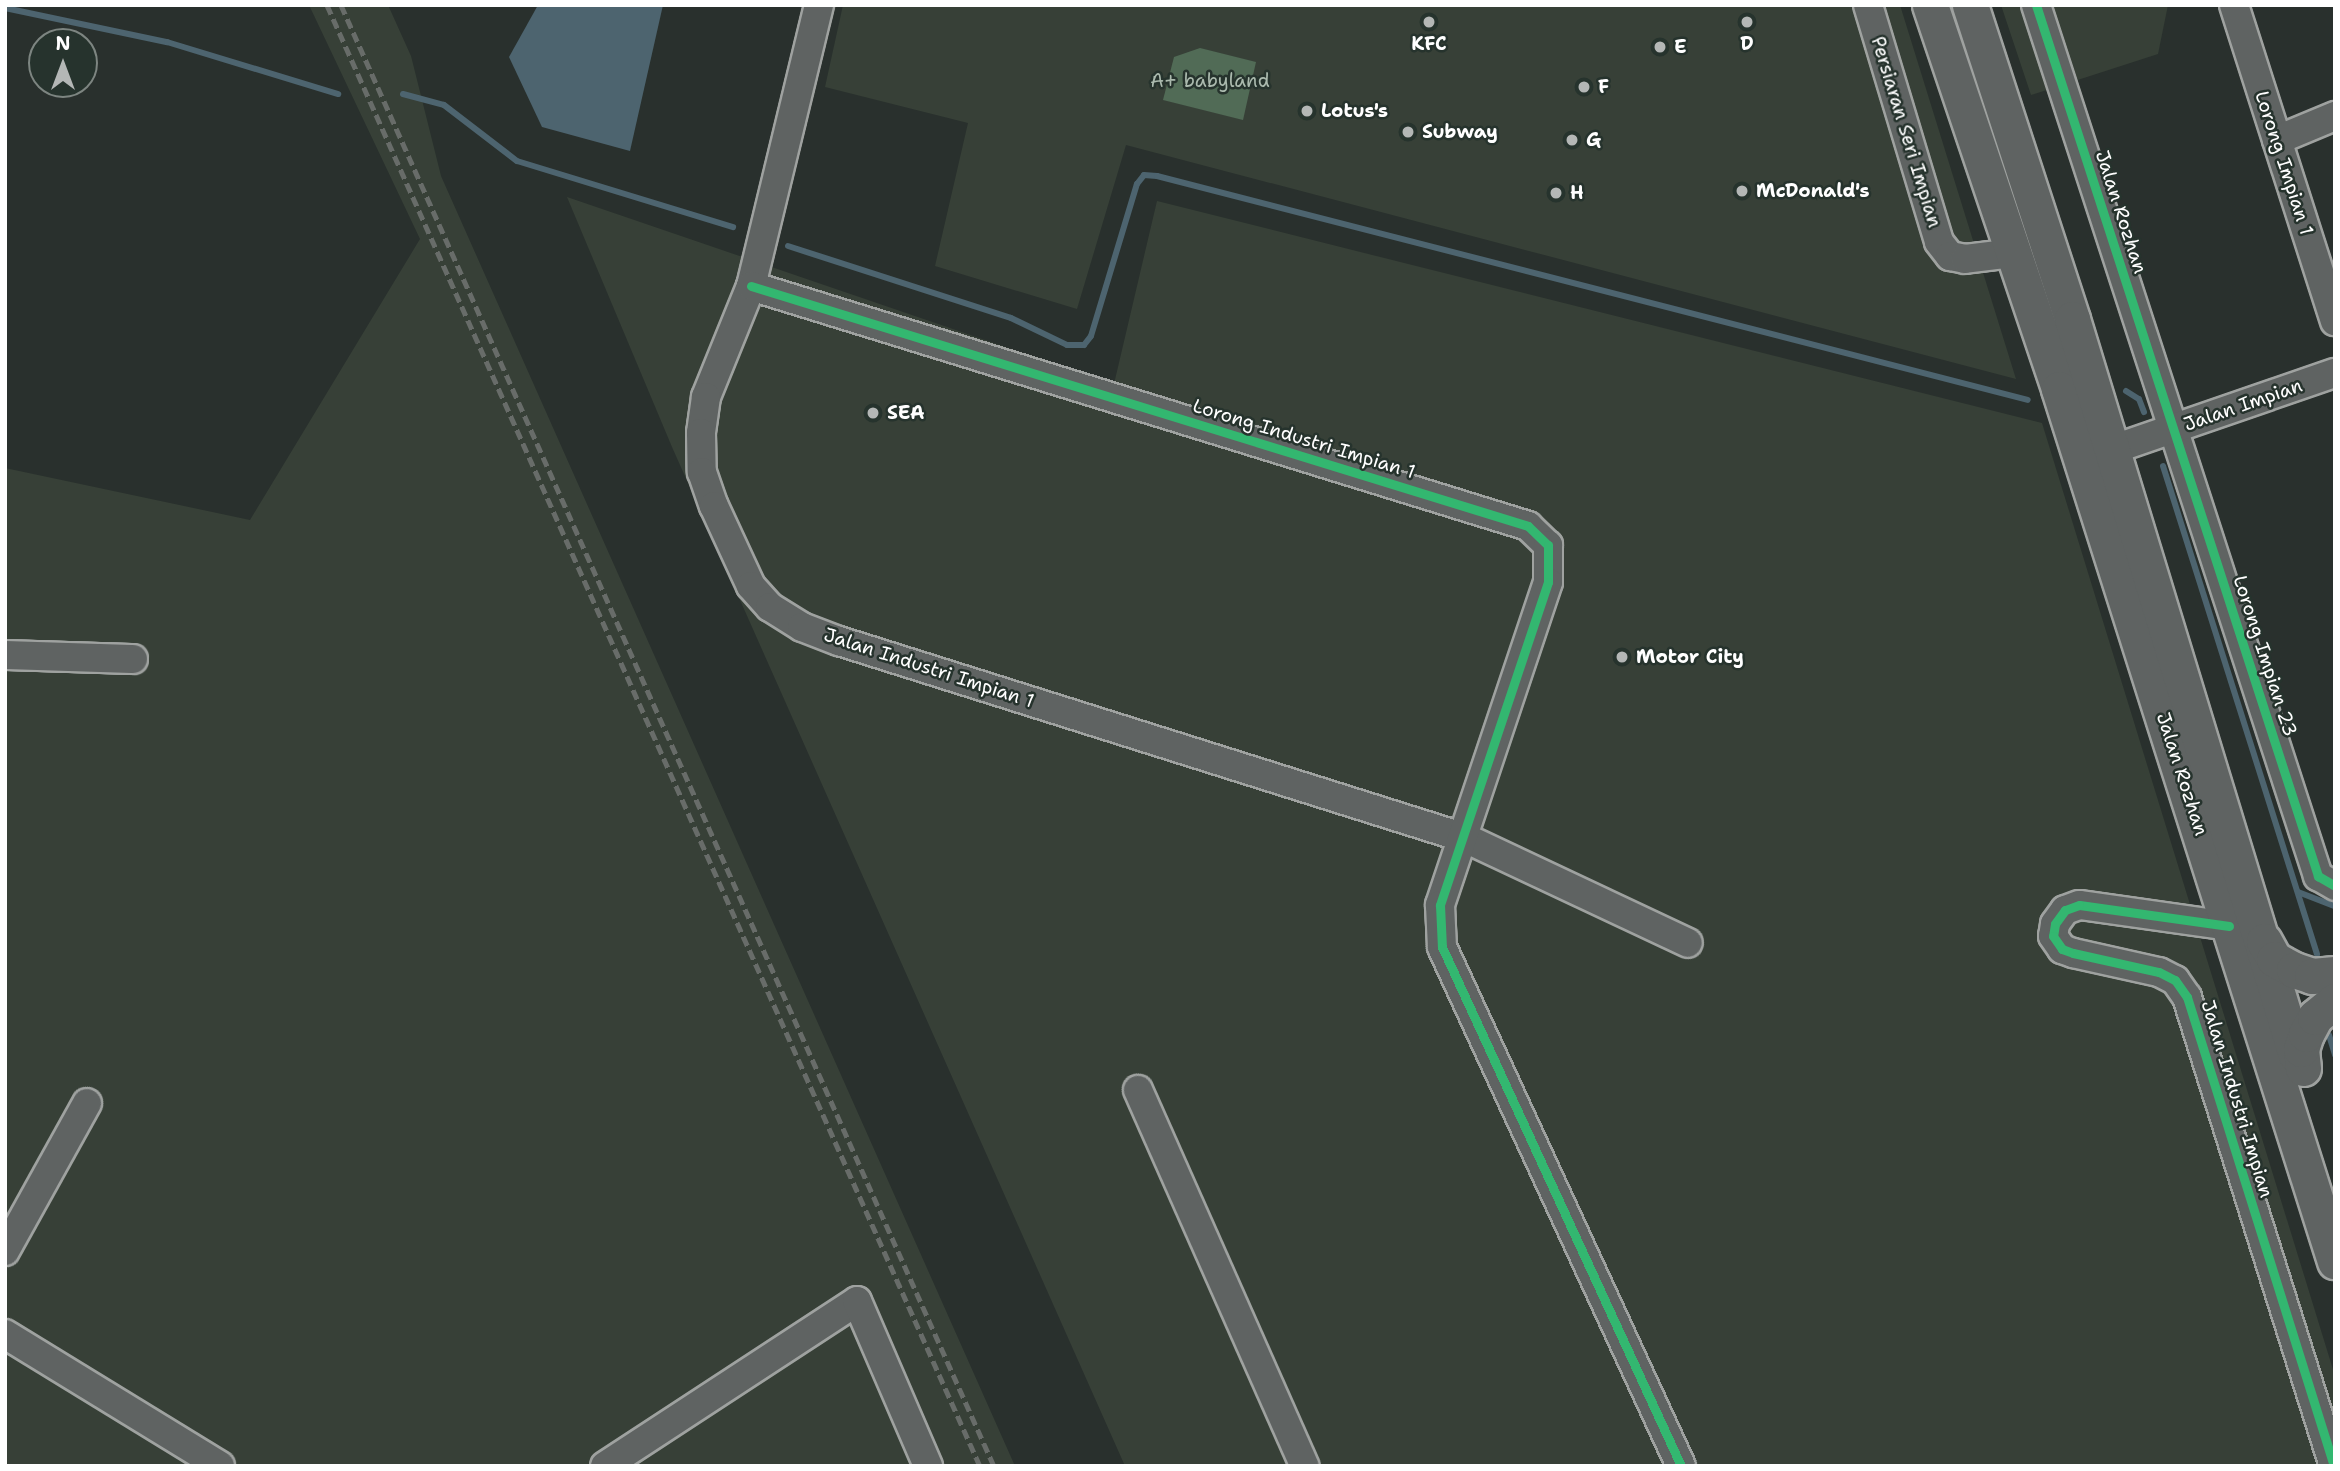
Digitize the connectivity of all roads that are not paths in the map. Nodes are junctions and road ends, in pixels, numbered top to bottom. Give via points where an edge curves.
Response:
1 (819, 5) edge
2 (1868, 5) edge
3 (1930, 5) edge
4 (1969, 5) edge
5 (1990, 5) edge
6 (2036, 5) edge
7 (2234, 5) edge
8 (1980, 40) junction
9 (2335, 117) edge
10 (2277, 139) junction
11 (2013, 254) junction
12 (751, 286) junction
13 (2335, 321) edge
14 (2335, 373) edge
15 (2173, 429) junction
16 (2096, 455) junction
17 (5, 655) edge
18 (132, 659) dead end
19 (1465, 838) junction
20 (2335, 886) edge
21 (2234, 919) junction
22 (1688, 943) dead end
23 (2335, 976) edge
24 (2335, 999) edge
25 (2272, 1003) junction
26 (2290, 1073) junction
27 (1138, 1090) dead end
28 (87, 1103) dead end
29 (2335, 1179) edge
30 (5, 1251) edge
31 (2335, 1261) edge
32 (5, 1334) edge
33 (220, 1466) edge
34 (605, 1466) edge
35 (928, 1466) edge
36 (1305, 1466) edge
37 (1681, 1466) edge
38 (2334, 1466) edge

1 - 12 street, Jalan Industri Impian 1
2 - 11 street, Persiaran Seri Impian via 1939,242 1950,256 1984,260
3 - 11 main road, Jalan Rozhan
4 - 8 main road, Jalan Rozhan
5 - 8 street
6 - 15 street, Jalan Rozhan
7 - 10 street, Lorong Impian 1
8 - 16 main road, Jalan Rozhan
9 - 10 street
10 - 13 street, Lorong Impian 1
11 - 16 main road, Jalan Rozhan
12 - 19 street, Jalan Industri Impian 1 via 706,397 702,472 751,586 770,607 802,627 839,640
12 - 19 street, Lorong Industri Impian 1 via 1528,526 1548,545 1548,582
14 - 15 street, Jalan Impian
15 - 16 street, Jalan Impian
15 - 20 street, Lorong Impian 23 via 2318,876
16 - 21 main road, Jalan Rozhan
16 - 21 main road, Jalan Rozhan
17 - 18 street
19 - 22 street, Jalan Industri Impian 1
19 - 37 street, Lorong Industri Impian 1 via 1440,905 1442,947
21 - 23 main road via 2274,959 2312,976
21 - 25 main road, Jalan Rozhan
21 - 26 main road
21 - 38 street, Jalan Industri Impian via 2079,905 2066,910 2055,923 2053,936 2062,949 2073,953 2160,972 2175,980 2187,997
23 - 25 street
24 - 25 street
24 - 26 main road via 2315,1017
25 - 26 main road, Jalan Rozhan
26 - 29 main road, Jalan Rozhan
26 - 31 main road, Jalan Rozhan
27 - 36 street
28 - 30 street
32 - 33 street
34 - 35 street via 857,1301

